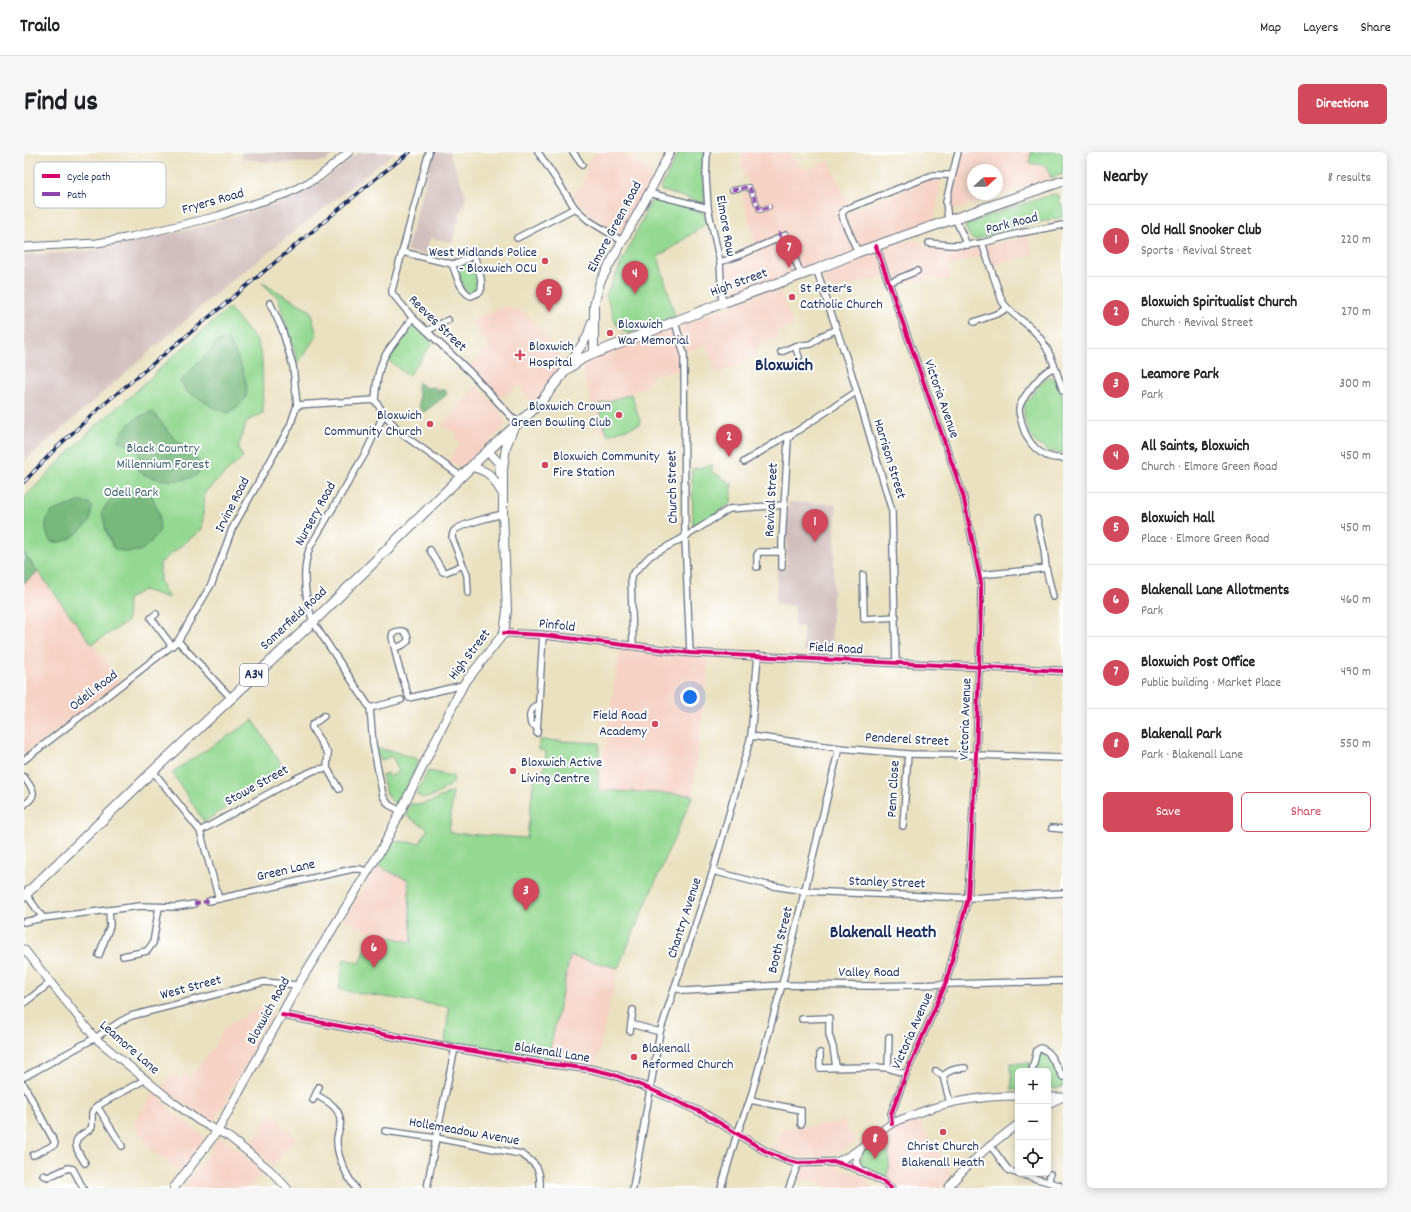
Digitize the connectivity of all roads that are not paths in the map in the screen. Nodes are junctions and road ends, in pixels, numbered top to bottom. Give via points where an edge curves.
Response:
1 (349, 152) edge
2 (429, 152) edge
3 (538, 152) edge
4 (573, 152) edge
5 (670, 152) edge
6 (707, 152) edge
7 (958, 152) edge
8 (582, 165) dead end
9 (952, 174) junction
10 (1062, 184) edge
11 (732, 190) dead end
12 (649, 193) junction
13 (768, 207) dead end
14 (576, 208) junction
15 (708, 208) junction
16 (951, 219) junction
17 (1063, 225) edge
18 (517, 238) dead end
19 (622, 241) junction
20 (929, 243) dead end
21 (982, 244) junction
22 (967, 245) junction
23 (876, 246) junction
24 (24, 247) edge
25 (402, 252) junction
26 (858, 252) junction
27 (720, 262) junction
28 (452, 264) junction
29 (917, 271) dead end
30 (817, 272) junction
31 (801, 275) junction
32 (888, 283) junction
33 (270, 303) dead end
34 (722, 303) junction
35 (1007, 308) junction
36 (412, 317) junction
37 (594, 318) junction
38 (448, 320) dead end
39 (675, 322) junction
40 (974, 322) dead end
41 (836, 330) junction
42 (427, 331) junction
43 (795, 346) junction
44 (782, 352) dead end
45 (594, 353) junction
46 (799, 357) dead end
47 (1054, 368) junction
48 (566, 370) junction
49 (1063, 391) edge
50 (856, 392) junction
51 (375, 400) junction
52 (297, 405) junction
53 (384, 414) junction
54 (516, 426) junction
55 (791, 435) junction
56 (488, 451) junction
57 (1063, 458) edge
58 (744, 462) dead end
59 (472, 467) junction
60 (462, 477) junction
61 (502, 494) junction
62 (784, 505) junction
63 (503, 514) junction
64 (1038, 519) dead end
65 (685, 536) junction
66 (430, 550) dead end
67 (782, 552) junction
68 (463, 565) junction
69 (757, 567) dead end
70 (782, 567) dead end
71 (1046, 568) junction
72 (863, 575) dead end
73 (979, 575) junction
74 (468, 593) dead end
75 (1053, 597) dead end
76 (896, 618) junction
77 (146, 622) dead end
78 (313, 622) junction
79 (504, 633) junction
80 (543, 635) junction
81 (178, 641) junction
82 (608, 643) joint
83 (172, 646) junction
84 (634, 646) junction
85 (395, 648) dead end
86 (690, 653) junction
87 (758, 655) junction
88 (896, 663) junction
89 (980, 666) junction
90 (1063, 671) edge
91 (463, 685) junction
92 (231, 698) junction
93 (401, 700) dead end
94 (539, 706) junction
95 (370, 708) junction
96 (324, 716) dead end
97 (538, 727) junction
98 (537, 733) dead end
99 (751, 736) junction
100 (839, 748) junction
101 (908, 754) junction
102 (976, 755) junction
103 (1063, 758) edge
104 (24, 760) edge
105 (327, 768) junction
106 (153, 771) junction
107 (24, 777) edge
108 (339, 789) dead end
109 (24, 805) edge
110 (401, 811) junction
111 (904, 826) dead end
112 (1052, 828) dead end
113 (1063, 829) edge
114 (200, 831) junction
115 (384, 845) joint
116 (713, 871) junction
117 (368, 872) junction
118 (805, 891) junction
119 (1063, 893) edge
120 (25, 895) edge
121 (968, 898) junction
122 (219, 899) junction
123 (209, 901) dead end
124 (194, 904) dead end
125 (159, 907) junction
126 (109, 910) junction
127 (43, 918) junction
128 (24, 922) edge
129 (24, 949) edge
130 (99, 955) dead end
131 (123, 956) dead end
132 (1063, 981) edge
133 (50, 983) junction
134 (946, 983) junction
135 (782, 985) junction
136 (298, 986) junction
137 (675, 988) junction
138 (24, 1003) edge
139 (633, 1010) dead end
140 (282, 1015) junction
141 (802, 1018) dead end
142 (631, 1024) junction
143 (630, 1031) dead end
144 (660, 1032) junction
145 (889, 1037) dead end
146 (95, 1038) junction
147 (455, 1048) junction
148 (820, 1053) dead end
149 (836, 1067) junction
150 (888, 1068) junction
151 (965, 1068) dead end
152 (1033, 1068) edge
153 (936, 1071) dead end
154 (906, 1074) junction
155 (943, 1076) junction
156 (24, 1077) edge
157 (1063, 1077) edge
158 (146, 1079) junction
159 (24, 1085) edge
160 (319, 1087) dead end
161 (650, 1089) junction
162 (1015, 1096) edge
163 (1051, 1097) edge
164 (1062, 1097) edge
165 (750, 1100) junction
166 (1051, 1102) edge
167 (950, 1104) junction
168 (97, 1106) junction
169 (801, 1124) dead end
170 (892, 1124) junction
171 (1015, 1126) edge
172 (218, 1130) junction
173 (385, 1131) dead end
174 (737, 1134) junction
175 (436, 1138) junction
176 (990, 1145) junction
177 (122, 1146) dead end
178 (862, 1146) junction
179 (33, 1155) dead end
180 (836, 1162) junction
181 (85, 1163) dead end
182 (798, 1163) junction
183 (860, 1170) junction
184 (43, 1175) dead end
185 (1050, 1176) edge
186 (1049, 1182) junction
187 (883, 1185) edge
188 (1059, 1185) dead end
189 (84, 1188) edge
190 (174, 1188) edge
191 (287, 1188) edge
192 (355, 1188) edge
193 (427, 1188) edge
194 (540, 1188) edge
195 (633, 1188) edge
196 (722, 1188) edge
197 (789, 1188) edge
198 (891, 1188) edge
199 (948, 1188) edge

1 - 24 street, Fryers Road via 319,177 286,194 218,216 96,243
2 - 25 street, Reeves Street
3 - 14 street
4 - 8 street
5 - 12 main road, Elmore Green Road
6 - 15 street, Elmore Row
7 - 9 street
9 - 16 street via 946,202
9 - 26 street via 933,175 846,209 842,213 843,219
10 - 16 highway, High Street / A34
11 - 13 street via 749,187 760,210
12 - 15 street
12 - 19 main road, Elmore Green Road
14 - 18 street
14 - 19 street via 588,220
15 - 27 street, Elmore Row
16 - 22 street
16 - 23 highway, High Street / A34
17 - 21 street, Park Road via 1020,233
19 - 37 main road, Elmore Green Road via 600,282
20 - 22 street, Park Road via 939,241
21 - 22 street, Park Road
21 - 35 street
23 - 26 highway, High Street / A34
23 - 32 street, Victoria Avenue
25 - 28 street
25 - 36 street, Reeves Street via 392,294
26 - 30 highway, High Street / A34
27 - 31 street via 780,235 786,235
27 - 34 street, Elmore Row
28 - 28 street via 474,256 482,287 480,292 469,296 464,291
29 - 32 street
30 - 31 highway, High Street / A34
30 - 41 street, Harrison Street
31 - 34 highway, High Street / A34
32 - 73 street, Victoria Avenue via 963,495
33 - 52 street, Irvine Road via 282,329 293,366
34 - 39 highway, High Street / A34
35 - 40 street
35 - 47 street via 1038,335
36 - 42 street, Reeves Street
36 - 51 street via 382,361
37 - 45 main road, Elmore Green Road
37 - 48 main road, Elmore Green Road via 587,337
38 - 42 street
39 - 45 highway, High Street / A34
39 - 65 street, Church Street via 684,354
41 - 43 street via 811,344
41 - 50 street, Harrison Street
42 - 54 street, Reeves Street via 470,372
43 - 44 street
43 - 46 street
45 - 48 highway, High Street / A34
47 - 49 street
47 - 57 street via 1041,377 1019,409 1023,428 1031,444 1044,454
48 - 54 highway, High Street / A34 via 538,405
50 - 55 street, Revival Street
50 - 76 street, Harrison Street via 892,511
51 - 52 street
51 - 53 street
52 - 81 street, Irvine Road via 290,426 232,529 212,583
53 - 60 street via 402,434
53 - 78 street, Nursery Road via 366,452 307,554 305,586
54 - 56 highway, Somerfield Road / A34
54 - 61 main road, High Street via 506,448
55 - 58 street, Revival Street
55 - 62 street, Revival Street via 787,446
56 - 59 highway, Somerfield Road / A34
56 - 61 main road, High Street via 499,464
59 - 60 highway, Somerfield Road / A34
59 - 61 main road, High Street via 486,471 496,481
60 - 78 highway, Somerfield Road / A34
61 - 63 main road, High Street
62 - 65 street via 729,509
62 - 67 street, Revival Street
63 - 68 street via 454,530 452,538
63 - 79 main road, High Street via 508,611
64 - 71 street
65 - 84 street via 650,556 631,576
65 - 86 street, Church Street
66 - 68 street via 443,572
67 - 69 street via 759,552
67 - 70 street, Revival Street
68 - 74 street
71 - 73 street
71 - 75 street
72 - 76 street via 864,619
73 - 89 street, Victoria Avenue
76 - 88 street, Harrison Street
77 - 83 street via 154,616
78 - 92 highway, Somerfield Road / A34
78 - 95 street, Nursery Road
79 - 80 street, Pinfold
79 - 91 main road, High Street
80 - 82 street, Pinfold
80 - 94 street
81 - 83 street, Odell Road
81 - 92 street
82 - 84 street, Field Road
83 - 104 street, Odell Road
84 - 86 street, Field Road
85 - 91 street via 409,698
86 - 87 street, Field Road
87 - 88 street, Field Road
87 - 99 street, Chantry Avenue
88 - 89 street, Field Road
89 - 90 street, Field Road
89 - 102 street, Victoria Avenue
91 - 110 main road, High Street
92 - 106 highway, Somerfield Road / A34
93 - 95 street
94 - 97 street
94 - 97 street via 531,710 529,716 532,724
95 - 110 street, Nursery Road via 373,744 383,796 389,805
96 - 105 street via 312,725 312,728 328,754
97 - 98 street
99 - 100 street, Penderel Street
99 - 116 street, Chantry Avenue
100 - 101 street, Penderel Street
100 - 118 street, Booth Street
101 - 102 street, Penderel Street
101 - 111 street, Penn Close
102 - 103 street, Penderel Street
102 - 121 street, Victoria Avenue
105 - 108 street
105 - 114 street, Stowe Street via 297,778
106 - 114 street
106 - 120 highway, Somerfield Road / A34
107 - 109 street via 34,795
110 - 115 main road, High Street
112 - 113 street
114 - 122 street
115 - 117 main road, Bloxwich Road
116 - 118 street, Stanley Street via 767,885
116 - 137 street, Chantry Avenue
117 - 122 street, Green Lane via 354,869
117 - 136 main road, Bloxwich Road
118 - 121 street, Stanley Street
118 - 135 street, Booth Street
119 - 121 street, Stanley Street
120 - 127 street
121 - 134 street, Victoria Avenue
122 - 123 street, Green Lane
124 - 125 street
125 - 126 street via 140,906
125 - 131 street via 153,943 146,951
126 - 127 street
126 - 130 street via 110,926
127 - 128 street
129 - 133 street, Leamore Lane
132 - 134 street, Valley Road
133 - 138 street
133 - 146 street, Leamore Lane
134 - 135 street, Valley Road via 875,986
134 - 154 street, Victoria Avenue
135 - 137 street, Valley Road via 686,991
135 - 165 street, Booth Street
136 - 140 main road, Bloxwich Road
136 - 146 street, West Street via 264,982 251,984 131,1016
137 - 144 street, Chantry Avenue
139 - 142 street
140 - 147 street, Blakenall Lane
140 - 172 main road, Bloxwich Road
141 - 149 street via 829,1018 829,1035
142 - 143 street
142 - 144 street
144 - 161 street, Chantry Avenue
145 - 150 street
146 - 156 street, West Street
146 - 158 street, Leamore Lane
147 - 161 street, Blakenall Lane via 612,1074
147 - 175 street
148 - 149 street via 820,1068
149 - 150 street
150 - 154 street
151 - 155 street via 947,1071
152 - 157 street via 1037,1050 1041,1048 1048,1052
153 - 155 street
154 - 170 street, Victoria Avenue via 891,1114
155 - 167 street
158 - 168 street
158 - 172 street, Leamore Lane via 173,1102
159 - 179 street via 55,1143
160 - 192 street via 315,1097 334,1106 340,1115 338,1151
161 - 174 street, Blakenall Lane via 705,1114
161 - 195 street, Chantry Avenue
162 - 167 street via 983,1098
163 - 164 street
164 - 166 street
165 - 169 street via 801,1110
165 - 174 street, Booth Street
167 - 170 street via 920,1112
168 - 177 street
168 - 181 street via 92,1113 92,1127 76,1141 76,1148
170 - 178 street
171 - 176 street
172 - 190 main road, Bloxwich Road
172 - 191 street, Leamore Lane via 269,1169
173 - 175 street, Hollemeadow Avenue
174 - 182 street, Blakenall Lane via 767,1152
174 - 196 street, Booth Street
175 - 193 street
175 - 194 street, Hollemeadow Avenue via 522,1154 539,1170
176 - 186 street via 1009,1171
176 - 199 street
178 - 180 street via 845,1159
178 - 183 street via 856,1156
180 - 182 street, Blakenall Lane
180 - 183 street, Blakenall Lane
182 - 197 street
183 - 187 street, Blakenall Lane
184 - 189 street via 48,1177 68,1168 73,1170
185 - 186 street
186 - 188 street
187 - 198 street, Blakenall Lane

